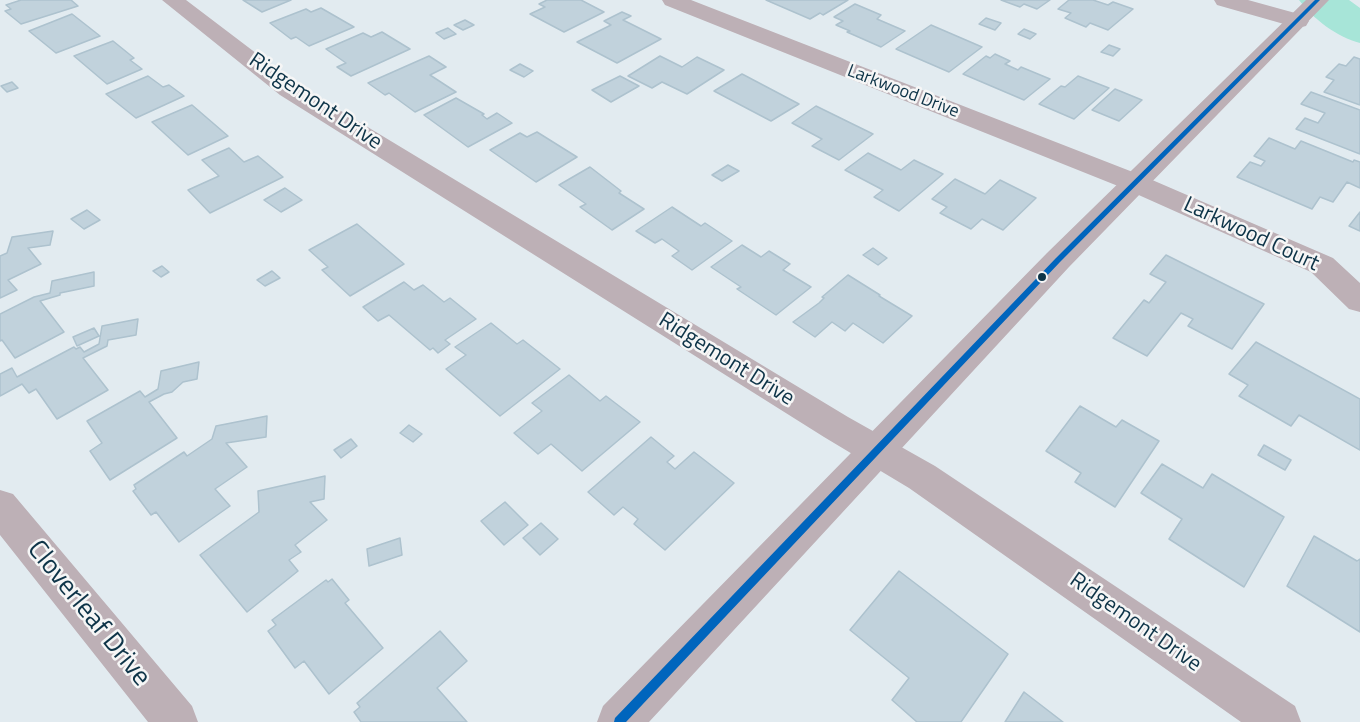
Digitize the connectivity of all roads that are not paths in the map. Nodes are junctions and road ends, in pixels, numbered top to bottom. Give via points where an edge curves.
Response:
1 (173, 0) edge
2 (673, 0) edge
3 (1225, 0) edge
4 (1309, 9) edge
5 (1133, 182) junction
6 (1360, 301) edge
7 (875, 451) junction
8 (0, 506) edge
9 (176, 722) edge
10 (619, 722) edge
11 (1279, 722) edge

1 - 7 street, Ridgemont Drive via 289,90
2 - 5 street, Larkwood Drive
3 - 4 street
4 - 5 street
5 - 6 street, Larkwood Court via 1322,265
5 - 7 street
7 - 10 street
7 - 11 street, Ridgemont Drive via 922,477
8 - 9 street, Cloverleaf Drive

